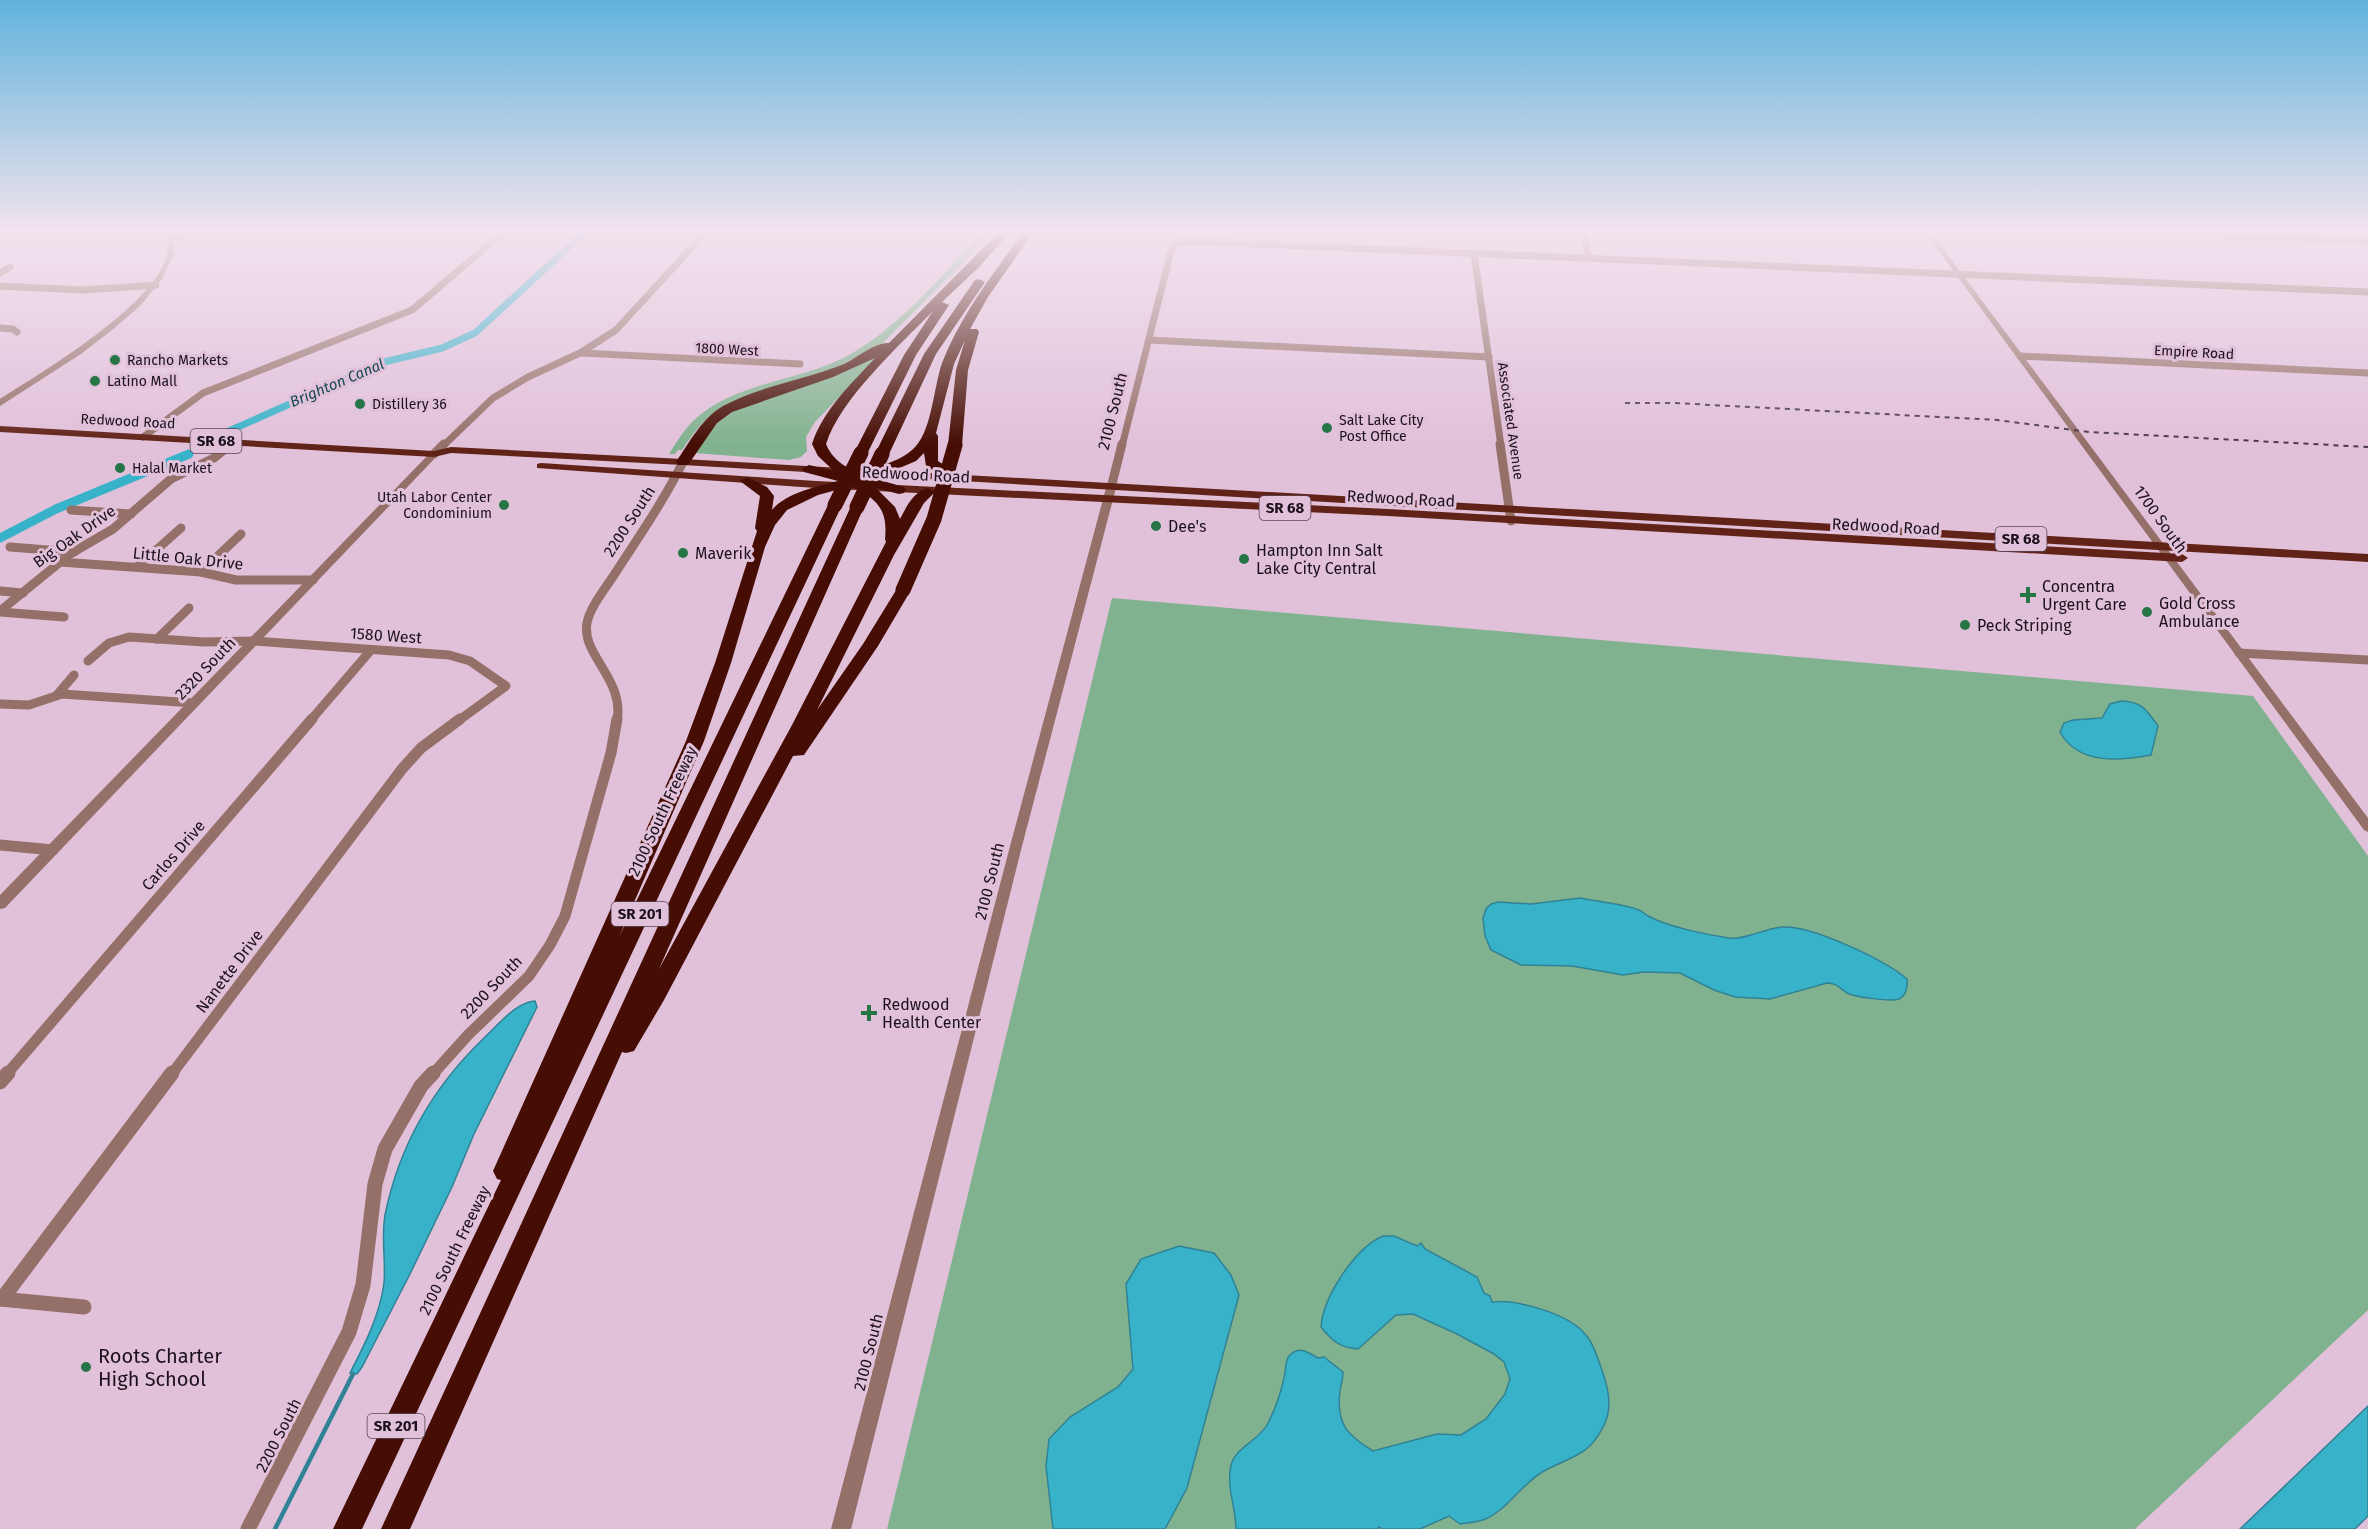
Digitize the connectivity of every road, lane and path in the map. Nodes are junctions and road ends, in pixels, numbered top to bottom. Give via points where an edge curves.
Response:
1 (139, 302) edge
2 (421, 302) edge
3 (644, 302) edge
4 (934, 302) edge
5 (946, 302) edge
6 (965, 302) edge
7 (979, 302) edge
8 (990, 302) edge
9 (1158, 302) edge
10 (1481, 302) edge
11 (1980, 302) edge
12 (0, 328) edge
13 (906, 330) junction
14 (17, 332) dead end
15 (1149, 340) junction
16 (580, 353) junction
17 (2020, 356) junction
18 (1489, 357) junction
19 (800, 364) dead end
20 (2368, 373) edge
21 (0, 403) edge
22 (932, 425) junction
23 (0, 429) edge
24 (143, 437) junction
25 (233, 442) junction
26 (434, 454) junction
27 (683, 462) junction
28 (809, 468) joint
29 (878, 472) junction
30 (909, 475) junction
31 (676, 477) junction
32 (956, 478) junction
33 (747, 481) junction
34 (849, 483) junction
35 (801, 484) joint
36 (1112, 488) junction
37 (899, 490) joint
38 (928, 492) junction
39 (1108, 501) junction
40 (70, 510) dead end
41 (131, 514) junction
42 (1510, 515) junction
43 (182, 528) dead end
44 (242, 534) dead end
45 (10, 547) dead end
46 (758, 547) junction
47 (74, 552) junction
48 (2165, 552) junction
49 (886, 555) junction
50 (2368, 558) edge
51 (60, 562) junction
52 (137, 567) junction
53 (2368, 569) edge
54 (201, 572) junction
55 (313, 580) junction
56 (0, 591) edge
57 (23, 592) junction
58 (189, 608) dead end
59 (0, 612) edge
60 (64, 616) dead end
61 (157, 639) junction
62 (254, 641) junction
63 (371, 650) junction
64 (2239, 653) junction
65 (2368, 660) edge
66 (88, 661) dead end
67 (74, 675) dead end
68 (506, 686) joint
69 (57, 695) junction
70 (194, 703) junction
71 (0, 704) edge
72 (747, 824) junction
73 (2368, 827) edge
74 (0, 845) edge
75 (53, 850) junction
76 (0, 904) edge
77 (0, 1082) edge
78 (581, 1121) junction
79 (1, 1299) edge
80 (84, 1307) dead end
81 (446, 1324) junction
82 (248, 1529) edge
83 (347, 1529) edge
84 (395, 1529) edge
85 (841, 1529) edge

1 - 21 street via 111,327
2 - 24 street via 412,310 203,393
3 - 16 street via 610,335
4 - 13 highway
5 - 34 highway, 2100 South Freeway / SR 201, bridge via 910,355
6 - 78 highway, SR 201, bridge via 930,354 857,507
7 - 22 highway via 951,354
8 - 72 highway, bridge via 965,357 955,446 940,507 923,548 870,646
9 - 15 street, 2100 South
10 - 18 street, Associated Avenue
11 - 17 street, 1700 South
12 - 14 street
13 - 27 highway via 873,355 847,367 722,412
13 - 34 highway via 820,434 823,453
15 - 18 street
15 - 36 street, 2100 South
16 - 19 street, 1800 West
16 - 26 street via 493,398
17 - 20 street, Empire Road
17 - 48 street, 1700 South
18 - 42 street, Associated Avenue
22 - 29 highway via 918,453
22 - 32 highway via 931,463
23 - 24 main road, Redwood Road / SR 68
24 - 25 main road, Redwood Road / SR 68
25 - 26 main road, Redwood Road / SR 68
25 - 41 street, Big Oak Drive via 214,458 165,485
26 - 27 main road, Redwood Road / SR 68 via 452,450
26 - 31 main road, Redwood Road / SR 68 via 443,460
26 - 55 street, 2320 South
27 - 28 main road, Redwood Road / SR 68
27 - 31 street, 2200 South
28 - 34 highway
29 - 30 main road, Redwood Road / SR 68
29 - 34 highway
30 - 32 main road, Redwood Road / SR 68
30 - 34 highway
31 - 33 main road, Redwood Road / SR 68
31 - 82 street, 2200 South via 587,623 588,641 613,682 620,711 565,916 529,976 422,1086 385,1149 375,1184 363,1285 349,1332
32 - 36 main road, Redwood Road / SR 68
33 - 35 main road, Redwood Road / SR 68
33 - 46 highway via 762,490 767,499
34 - 35 highway
34 - 37 highway
34 - 46 highway via 806,494 782,507 771,518
34 - 49 highway via 886,503 894,516 894,531
34 - 81 highway, 2100 South Freeway / SR 201
36 - 39 street, 2100 South
36 - 42 main road, Redwood Road / SR 68
37 - 38 main road, Redwood Road / SR 68
38 - 39 main road, Redwood Road / SR 68
38 - 49 highway via 918,500
39 - 42 main road, Redwood Road / SR 68
39 - 85 street, 2100 South
40 - 41 street
41 - 47 street, Big Oak Drive
42 - 48 main road, Redwood Road / SR 68
43 - 52 street
44 - 54 street
45 - 47 street
46 - 81 highway via 695,741 477,1232
47 - 51 street, Big Oak Drive
48 - 50 main road, Redwood Road / SR 68
48 - 53 main road, Redwood Road / SR 68
48 - 64 street, 1700 South
49 - 72 highway
51 - 52 street, Little Oak Drive
51 - 57 street, Big Oak Drive
52 - 54 street, Little Oak Drive
54 - 55 street, Little Oak Drive via 236,579
55 - 62 street, 2320 South
56 - 57 street
57 - 59 street, Big Oak Drive
58 - 61 street
59 - 60 street
61 - 62 street, 1580 West
61 - 66 street, 1580 West via 117,640
62 - 63 street, 1580 West
62 - 70 street, 2320 South
63 - 68 street, 1580 West via 449,655 470,661
63 - 77 street, Carlos Drive
64 - 65 street
64 - 73 street, 1700 South
67 - 69 street
68 - 79 street, Nanette Drive via 421,748 402,769
69 - 70 street
69 - 71 street via 29,705
70 - 75 street, 2320 South
72 - 78 highway via 656,994
74 - 75 street
75 - 76 street, 2320 South
78 - 84 highway, SR 201
79 - 80 street
81 - 83 highway, 2100 South Freeway / SR 201

